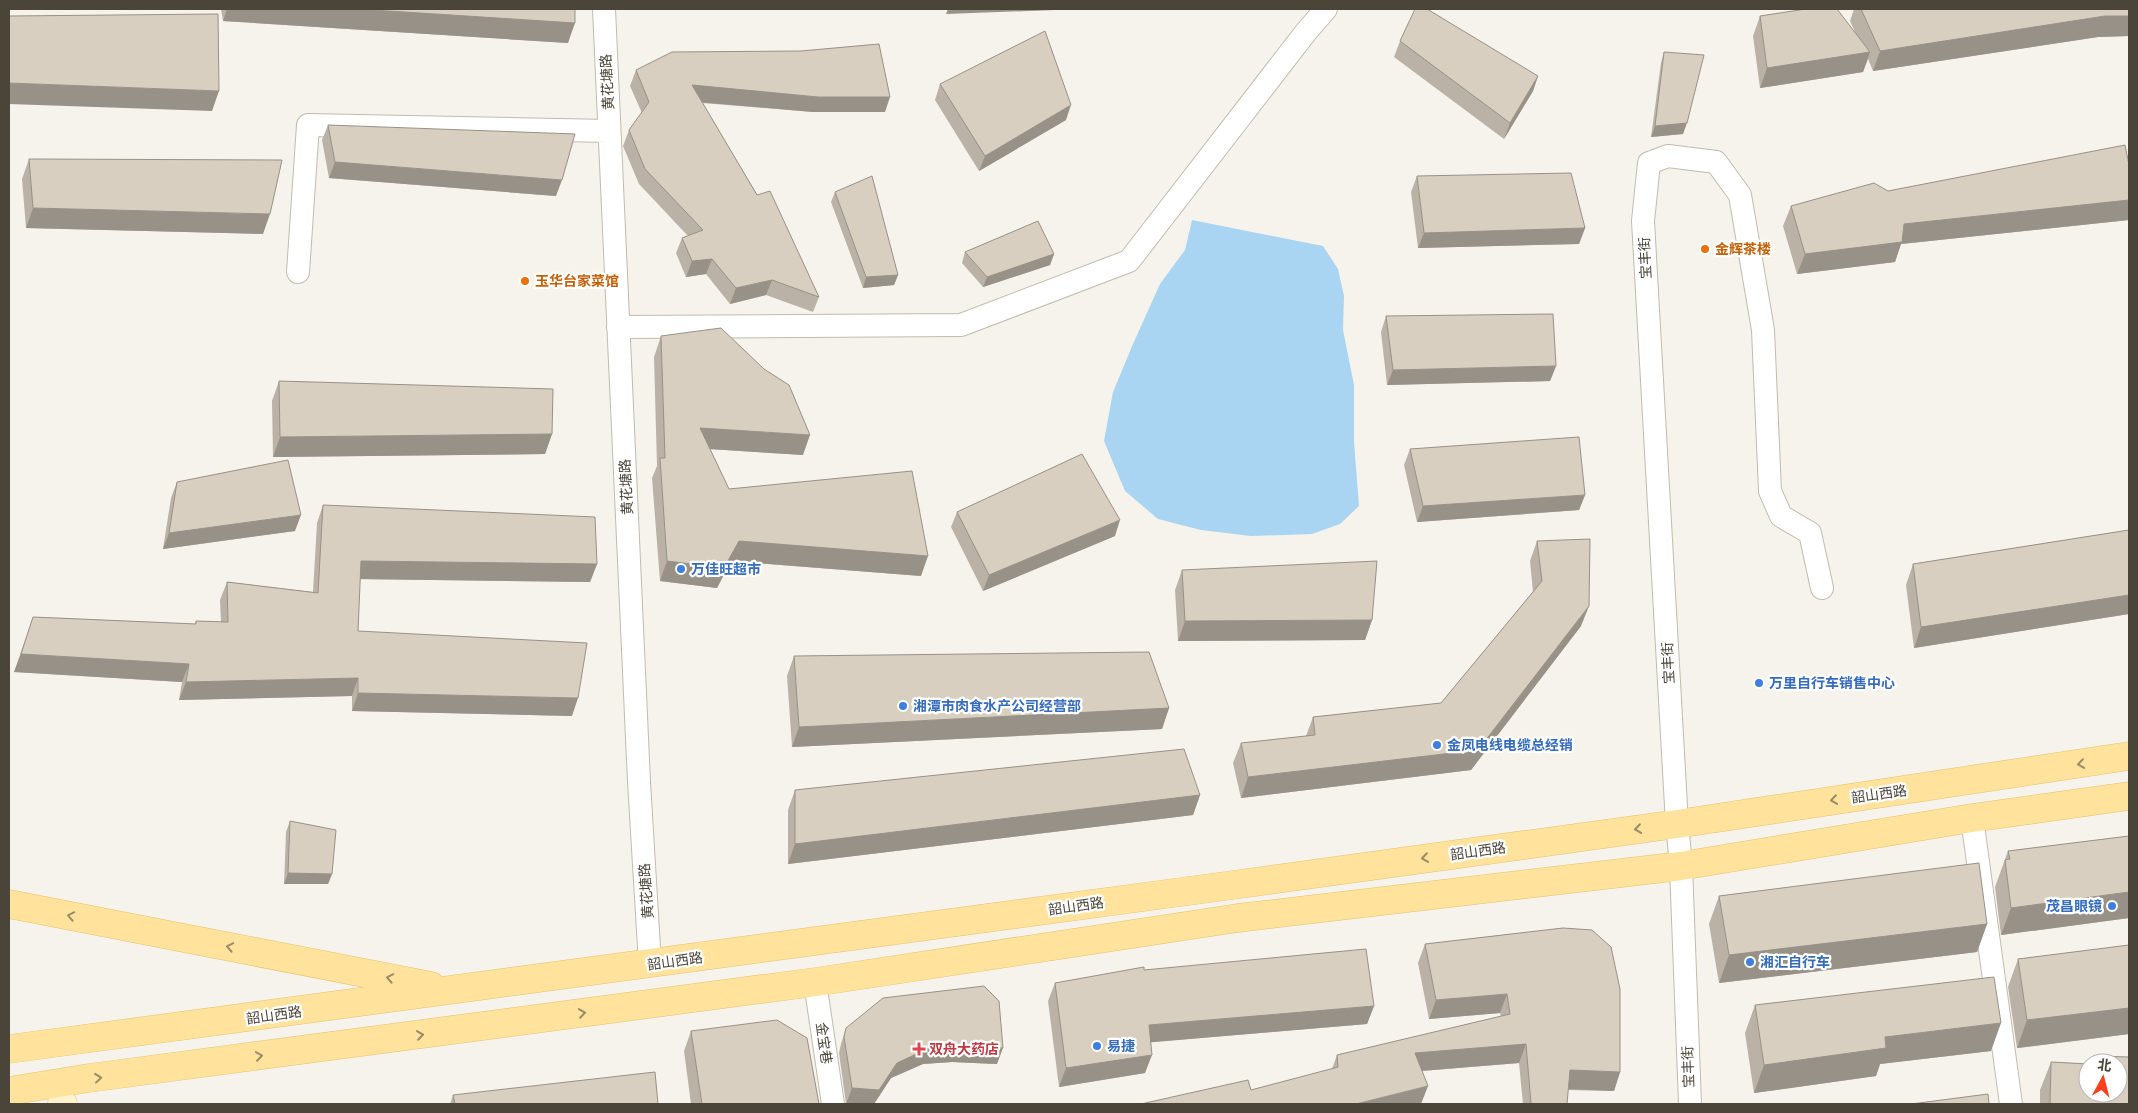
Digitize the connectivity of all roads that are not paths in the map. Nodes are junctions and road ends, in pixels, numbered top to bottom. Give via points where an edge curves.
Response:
1 (604, 9) edge
2 (1326, 9) edge
3 (609, 131) junction
4 (298, 272) dead end
5 (618, 327) junction
6 (1822, 588) dead end
7 (2129, 756) edge
8 (2129, 796) edge
9 (1972, 818) junction
10 (1677, 824) junction
11 (1681, 866) junction
12 (9, 904) edge
13 (650, 964) junction
14 (815, 982) junction
15 (455, 990) junction
16 (13, 1046) edge
17 (9, 1091) edge
18 (58, 1097) edge
19 (833, 1104) edge
20 (1690, 1104) edge
21 (2011, 1104) edge

1 - 3 street, 黄花塘路
2 - 5 street via 1129,261 961,325
3 - 4 street via 308,124
3 - 5 street, 黄花塘路
5 - 13 street, 黄花塘路
6 - 10 street, 宝丰街 via 1810,533 1781,516 1770,491 1763,330 1740,195 1716,162 1668,156 1649,163 1643,221
7 -> 10 main road, 韶山西路
8 - 9 main road
9 - 11 main road
9 - 21 street
10 - 11 street, 宝丰街
10 -> 13 main road, 韶山西路
11 - 14 main road via 1238,918
11 - 20 street, 宝丰街
15 -> 12 main road
13 - 15 main road, 韶山西路
18 -> 14 main road
14 - 19 street, 金宝巷
15 - 16 main road, 韶山西路
16 - 18 main road
17 - 18 main road

